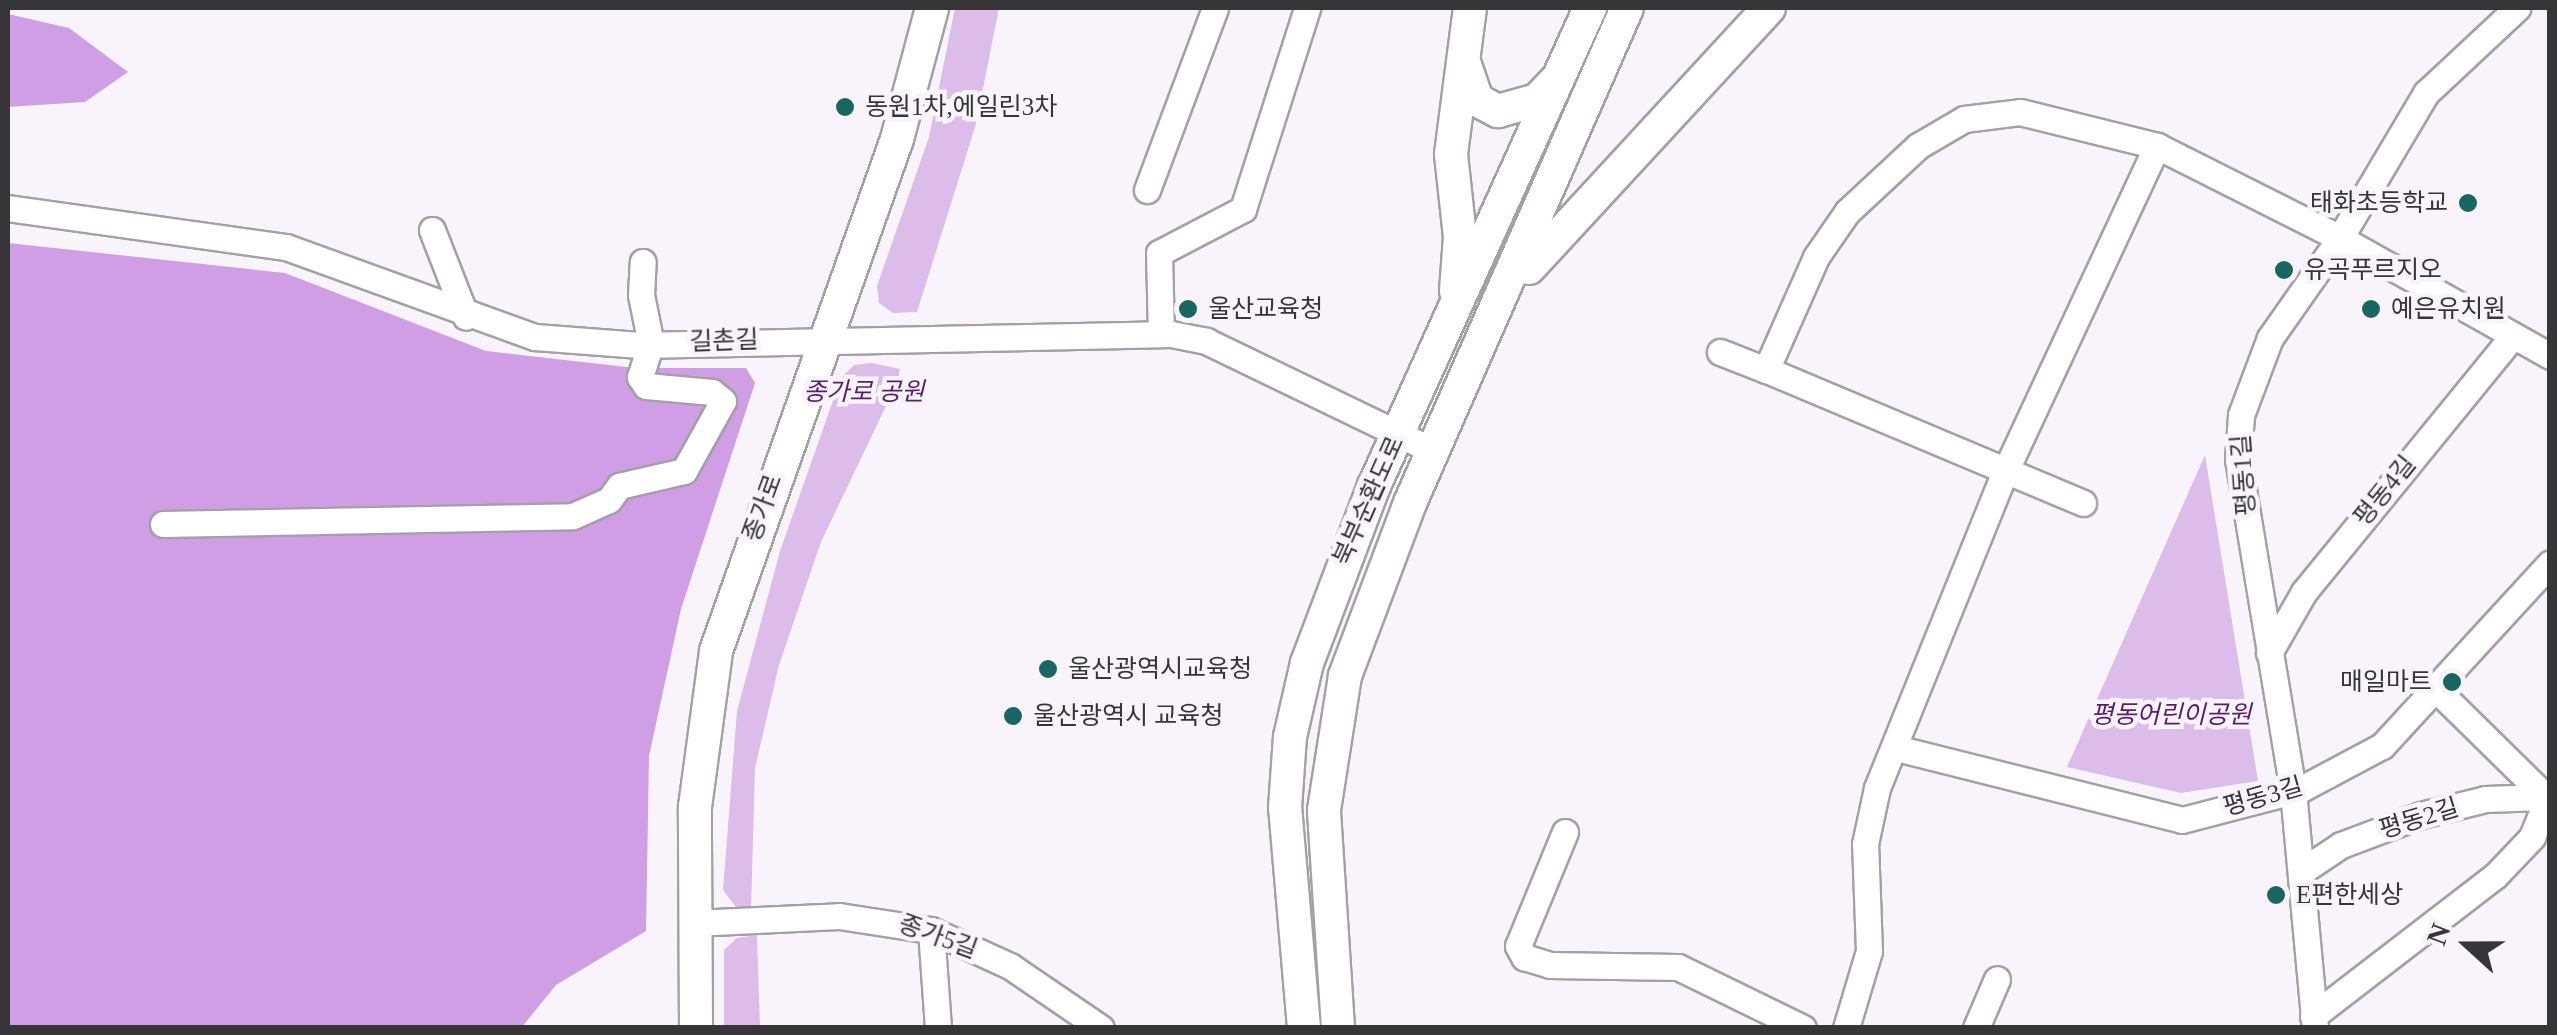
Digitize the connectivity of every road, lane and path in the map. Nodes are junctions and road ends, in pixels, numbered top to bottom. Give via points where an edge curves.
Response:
1 (932, 8) edge
2 (1215, 8) edge
3 (1307, 8) edge
4 (1470, 8) edge
5 (1590, 8) edge
6 (1627, 8) edge
7 (1769, 8) edge
8 (2516, 8) edge
9 (1462, 53) junction
10 (1565, 68) junction
11 (2158, 146) junction
12 (1147, 190) dead end
13 (8, 208) edge
14 (432, 230) dead end
15 (2340, 238) junction
16 (643, 262) dead end
17 (466, 317) junction
18 (1495, 317) junction
19 (1446, 332) junction
20 (1161, 334) junction
21 (2512, 336) junction
22 (824, 337) junction
23 (651, 344) junction
24 (1720, 352) dead end
25 (2550, 356) edge
26 (1766, 370) junction
27 (1398, 434) junction
28 (1434, 451) junction
29 (2004, 474) junction
30 (2083, 503) dead end
31 (163, 524) dead end
32 (2550, 563) edge
33 (2269, 652) junction
34 (2439, 692) junction
35 (1896, 748) junction
36 (2293, 791) junction
37 (2548, 797) edge
38 (1565, 832) dead end
39 (2302, 871) junction
40 (693, 923) junction
41 (931, 930) junction
42 (1996, 979) dead end
43 (2314, 1022) edge
44 (696, 1028) edge
45 (938, 1028) edge
46 (1101, 1028) edge
47 (1304, 1028) edge
48 (1338, 1028) edge
49 (1803, 1028) edge
50 (1846, 1028) edge
51 (1976, 1028) edge

1 - 22 main road, 종가로 via 898,140
2 - 12 street
3 - 20 street via 1242,209 1184,230 1159,253
4 - 9 main road
5 - 10 main road, 북부순환도로
6 - 18 main road, 북부순환도로
7 - 18 main road via 1575,212
8 - 15 street, 평동1길 via 2426,92
9 - 10 main road via 1468,88 1498,112 1537,100
9 - 19 main road via 1451,154 1460,261
10 - 19 main road, 북부순환도로
11 - 15 street
11 - 26 street via 2020,112 1964,119 1918,146 1847,212 1816,256
11 - 29 street
13 - 17 street, 길촌길 via 286,247
14 - 17 street
15 - 21 street
15 - 33 street, 평동1길 via 2270,338 2241,415 2238,460
16 - 23 street via 640,294
17 - 23 street, 길촌길 via 535,337
18 - 28 main road, 북부순환도로
19 - 27 main road, 북부순환도로
20 - 22 street, 길촌길 via 972,342
20 - 27 street, 길촌길 via 1206,341
21 - 25 street
21 - 33 street, 평동4길 via 2304,592
22 - 23 street, 길촌길
22 - 40 main road, 종가로 via 716,651 695,808
23 - 31 street via 640,376 646,386 712,392 724,401 721,411 684,471 619,486 610,500 573,516
24 - 26 street
26 - 29 street
27 - 28 street, 길촌길
27 - 47 main road, 북부순환도로 via 1335,579 1290,737 1286,826
28 - 48 main road, 북부순환도로 via 1372,594 1331,740 1324,875
29 - 30 street
29 - 35 street
32 - 34 street, 평동3길
33 - 36 street, 평동1길
34 - 36 street, 평동3길 via 2382,746
34 - 37 street
35 - 36 street, 평동3길 via 2182,820
35 - 50 street via 1868,824 1869,950
36 - 39 street, 평동1길
37 - 39 street, 평동2길 via 2484,799 2421,815 2341,845
37 - 43 street via 2532,837 2495,876
38 - 49 street via 1518,946 1524,958 1550,965 1678,968
39 - 43 street, 평동1길
40 - 41 street, 종가5길 via 839,916
40 - 44 main road, 종가로
41 - 45 street
41 - 46 street, 종가5길 via 1010,966
42 - 51 street

